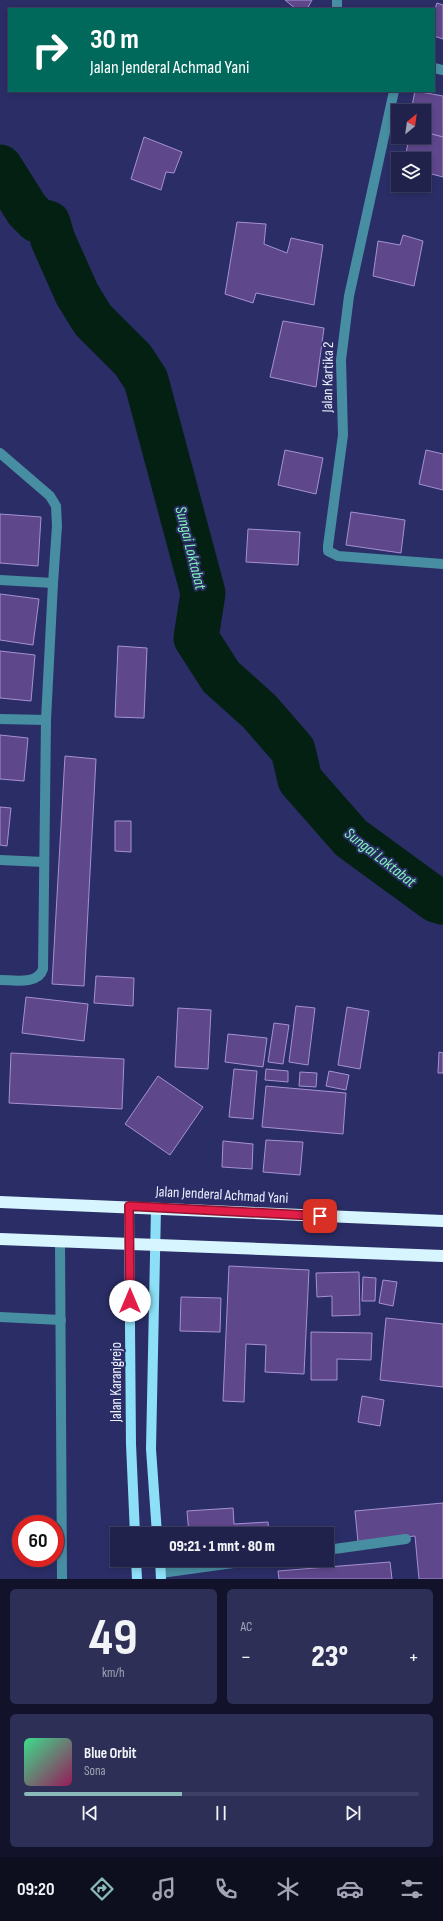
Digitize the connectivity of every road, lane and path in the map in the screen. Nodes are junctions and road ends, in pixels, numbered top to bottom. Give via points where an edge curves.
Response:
1 (394, 92) edge
2 (0, 453) edge
3 (443, 564) edge
4 (0, 580) edge
5 (53, 583) junction
6 (0, 719) edge
7 (46, 720) junction
8 (0, 860) edge
9 (44, 862) junction
10 (0, 980) edge
11 (0, 1202) edge
12 (129, 1206) junction
13 (156, 1208) junction
14 (443, 1221) edge
15 (0, 1239) edge
16 (60, 1242) junction
17 (130, 1244) junction
18 (155, 1245) junction
19 (443, 1256) edge
20 (0, 1317) edge
21 (61, 1320) junction
22 (135, 1527) edge
23 (157, 1527) edge
24 (406, 1539) dead end
25 (334, 1549) edge
26 (136, 1567) edge
27 (214, 1567) edge
28 (161, 1576) edge
29 (62, 1579) edge
30 (137, 1579) edge

1 - 3 street, Jalan Kartika 2 via 349,296 342,360 343,435 328,551 338,556
2 - 5 street via 50,496 56,506 58,526
4 - 5 street
5 - 7 street
6 - 7 street
7 - 9 street
8 - 9 street
9 - 10 street via 42,974 36,979
11 - 12 highway, Jalan Jenderal Achmad Yani
12 - 13 highway, Jalan Jenderal Achmad Yani
12 - 17 main road, Jalan Karangrejo
13 - 14 highway, Jalan Jenderal Achmad Yani
13 - 18 main road
15 - 16 highway
16 - 17 highway
16 - 21 street
17 - 18 highway
17 - 22 main road, Jalan Karangrejo via 131,1444
18 - 19 highway
18 - 23 main road via 151,1449
20 - 21 street
21 - 29 street
24 - 25 street
26 - 30 main road
27 - 28 street

